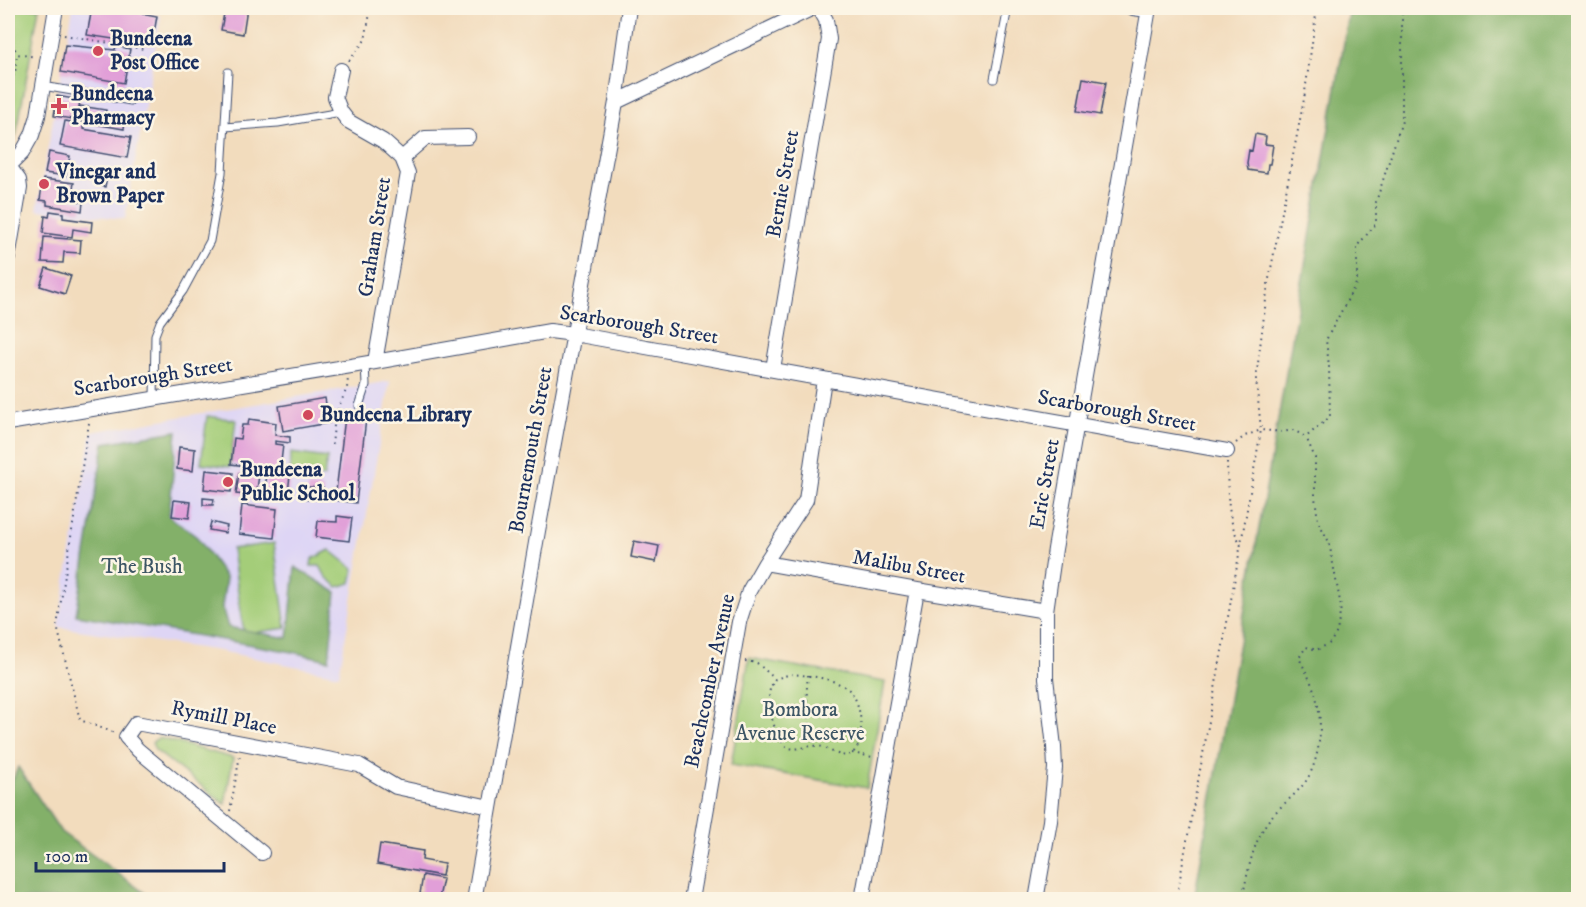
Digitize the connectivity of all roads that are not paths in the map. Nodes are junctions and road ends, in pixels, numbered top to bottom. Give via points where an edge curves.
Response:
1 (56, 8) edge
2 (629, 8) edge
3 (813, 8) edge
4 (819, 8) edge
5 (1008, 8) edge
6 (1133, 8) edge
7 (1148, 9) edge
8 (341, 70) road end
9 (228, 72) dead end
10 (994, 79) dead end
11 (43, 86) junction
12 (131, 101) dead end
13 (616, 102) junction
14 (341, 112) junction
15 (225, 127) junction
16 (468, 137) dead end
17 (402, 158) junction
18 (8, 166) edge
19 (8, 258) edge
20 (574, 334) junction
21 (370, 363) junction
22 (773, 369) junction
23 (824, 379) junction
24 (154, 399) junction
25 (359, 406) dead end
26 (8, 423) edge
27 (1076, 425) junction
28 (1227, 451) road end
29 (765, 563) junction
30 (917, 590) junction
31 (1046, 611) junction
32 (490, 807) junction
33 (262, 852) dead end
34 (476, 900) edge
35 (691, 900) edge
36 (862, 900) edge
37 (1036, 900) edge

1 - 11 street
2 - 13 street, Bournemouth Street
3 - 13 street
4 - 22 street, Bernie Street via 829,39
5 - 10 lane
6 - 7 street
7 - 27 street, Eric Street
8 - 14 street via 335,97
9 - 15 lane
11 - 12 lane
11 - 18 street via 32,135 22,153
13 - 20 street, Bournemouth Street
14 - 15 lane
14 - 17 street
15 - 24 lane via 222,173 210,241 155,335
16 - 17 street, Graham Street via 425,138
17 - 21 street, Graham Street via 408,173
18 - 19 street via 20,188
20 - 21 street, Scarborough Street via 550,331
20 - 22 street, Scarborough Street
20 - 32 street, Bournemouth Street
21 - 24 street, Scarborough Street
21 - 25 lane
22 - 23 street, Scarborough Street
23 - 27 street, Scarborough Street
23 - 29 street, Beachcomber Avenue via 806,500
24 - 26 street, Scarborough Street
27 - 28 street, Scarborough Street
27 - 31 street, Eric Street
29 - 30 street, Malibu Street
29 - 35 street, Beachcomber Avenue via 749,591 739,622
30 - 31 street, Malibu Street
30 - 36 street
31 - 37 street, Eric Street via 1046,678 1055,768
32 - 33 street, Rymill Place via 396,787 359,765 136,723 126,737 138,750
32 - 34 street, Bournemouth Street

